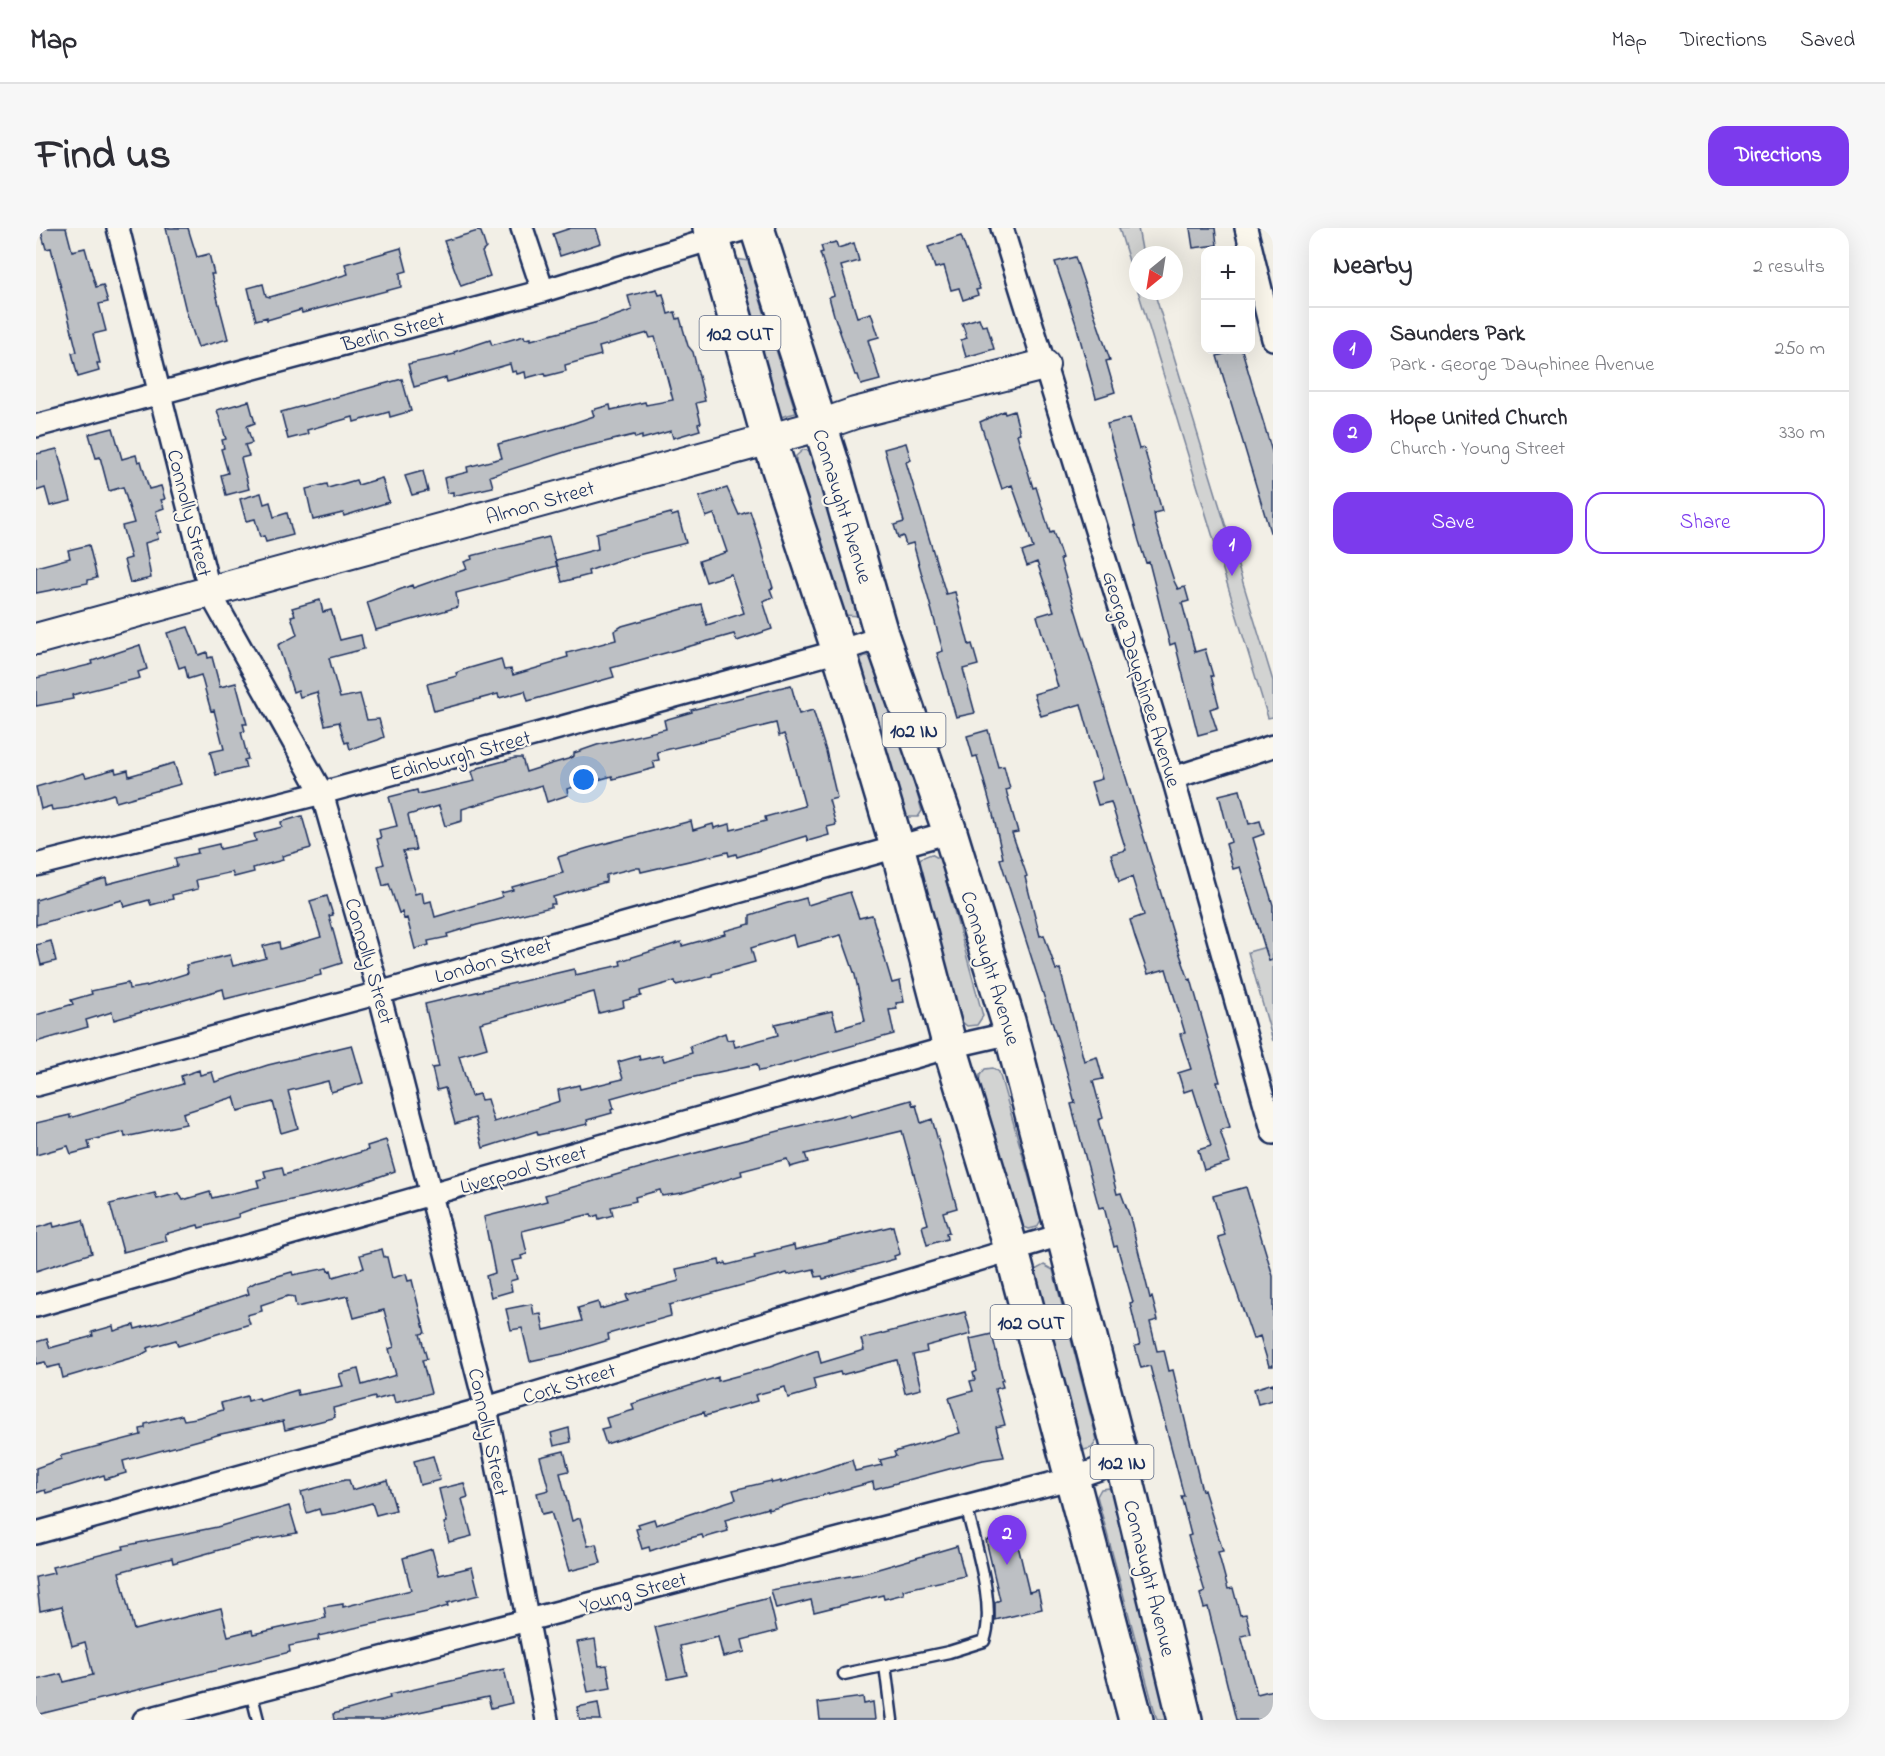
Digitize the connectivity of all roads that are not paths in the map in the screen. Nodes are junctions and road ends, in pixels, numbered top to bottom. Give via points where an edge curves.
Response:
1 (118, 228) edge
2 (522, 228) edge
3 (748, 228) edge
4 (757, 228) edge
5 (1002, 228) edge
6 (1246, 228) edge
7 (711, 233) edge
8 (543, 291) junction
9 (1273, 339) edge
10 (1044, 365) junction
11 (161, 394) junction
12 (36, 426) edge
13 (818, 426) junction
14 (769, 439) junction
15 (210, 594) junction
16 (882, 637) junction
17 (36, 639) edge
18 (839, 651) junction
19 (1273, 746) edge
20 (1173, 778) junction
21 (321, 793) junction
22 (950, 832) junction
23 (897, 846) junction
24 (36, 865) edge
25 (380, 993) junction
26 (1011, 1033) junction
27 (950, 1047) junction
28 (36, 1085) edge
29 (1273, 1133) edge
30 (433, 1194) junction
31 (1064, 1234) junction
32 (1011, 1248) junction
33 (36, 1306) edge
34 (486, 1408) junction
35 (1122, 1461) junction
36 (1073, 1478) junction
37 (966, 1506) junction
38 (36, 1533) edge
39 (527, 1621) junction
40 (885, 1665) junction
41 (844, 1674) dead end
42 (251, 1692) junction
43 (1182, 1706) edge
44 (144, 1720) edge
45 (258, 1720) edge
46 (547, 1720) edge
47 (892, 1720) edge
48 (1136, 1720) edge
49 (1197, 1720) edge

1 - 11 street, Connolly Street
2 - 8 street
3 - 7 street, Berlin Street
4 - 13 main road, Connaught Avenue / 102 IN
5 - 10 street, George Dauphinee Avenue
6 - 9 street
7 - 8 street, Berlin Street
7 - 14 main road, 102 OUT
8 - 11 street, Berlin Street
10 - 13 street, Almon Street
10 - 20 street, George Dauphinee Avenue
11 - 12 street, Berlin Street
11 - 15 street, Connolly Street
13 - 14 street, Almon Street
13 - 16 main road, Connaught Avenue / 102 IN
14 - 15 street, Almon Street
14 - 18 main road, 102 OUT
15 - 17 street, Almon Street
15 - 21 street, Connolly Street
16 - 18 street, Edinburgh Street
16 - 22 main road, Connaught Avenue / 102 IN
18 - 21 street, Edinburgh Street
18 - 23 main road, 102 OUT
19 - 20 street
20 - 29 street, George Dauphinee Avenue
21 - 24 street, Edinburgh Street
21 - 25 street, Connolly Street
22 - 23 street, London Street
22 - 26 main road, Connaught Avenue / 102 IN
23 - 25 street, London Street
23 - 27 main road, 102 OUT
25 - 28 street, London Street
25 - 30 street, Connolly Street
26 - 27 street, Liverpool Street
26 - 31 main road, Connaught Avenue / 102 IN
27 - 30 street, Liverpool Street
27 - 32 main road, 102 OUT
30 - 33 street, Liverpool Street
30 - 34 street, Connolly Street
31 - 32 street, Cork Street
31 - 35 main road, Connaught Avenue / 102 IN
32 - 34 street, Cork Street
32 - 36 main road, 102 OUT
34 - 38 street, Cork Street
34 - 39 street, Connolly Street
35 - 36 street, Young Street
35 - 43 main road, Connaught Avenue / 102 IN
36 - 37 street, Young Street
36 - 48 main road, 102 OUT
37 - 39 street, Young Street
37 - 40 lane via 986,1594 988,1628 984,1641
39 - 42 street, Young Street
39 - 46 street, Connolly Street
40 - 41 lane
40 - 47 lane
42 - 44 street, Young Street
42 - 45 lane
43 - 49 main road

